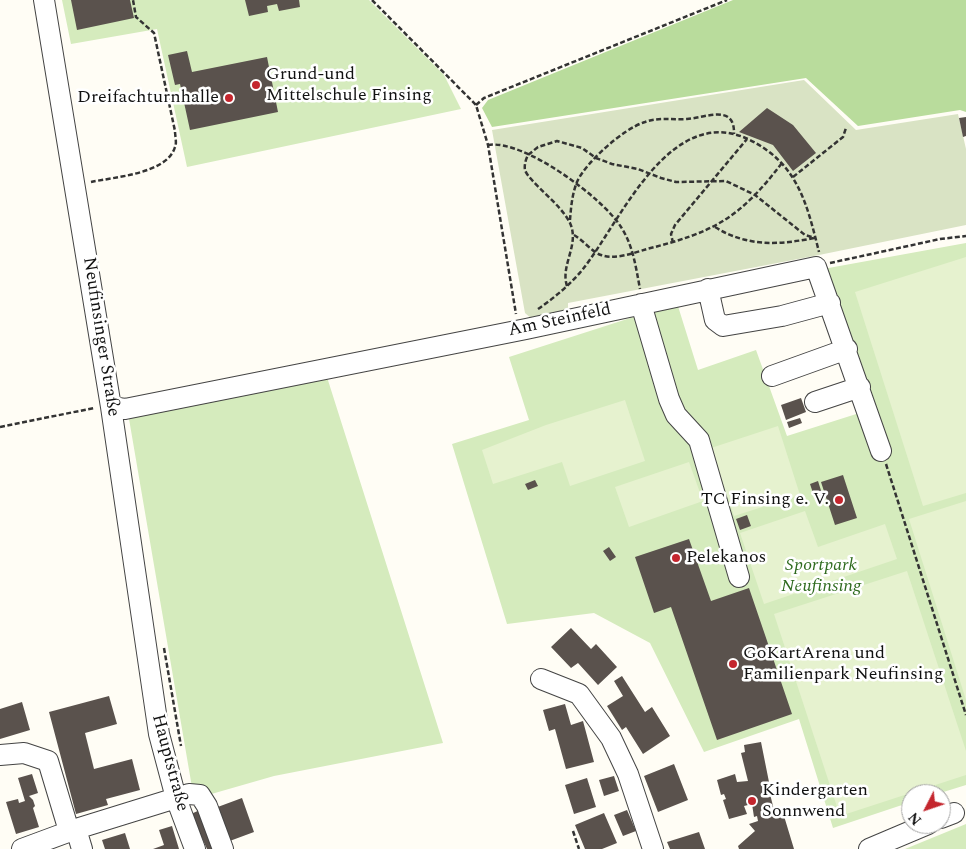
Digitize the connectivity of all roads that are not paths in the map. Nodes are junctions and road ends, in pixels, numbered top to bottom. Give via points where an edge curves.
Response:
1 (44, 0) edge
2 (708, 290) junction
3 (830, 303) junction
4 (641, 304) junction
5 (847, 349) junction
6 (772, 376) dead end
7 (860, 387) junction
8 (816, 402) dead end
9 (111, 407) junction
10 (881, 451) road end
11 (738, 577) dead end
12 (149, 675) joint
13 (541, 679) dead end
14 (0, 755) edge
15 (176, 798) junction
16 (73, 830) junction
17 (904, 834) edge
18 (22, 849) edge
19 (82, 849) edge
20 (195, 849) edge
21 (223, 849) edge
22 (653, 849) edge
23 (869, 849) edge

1 - 9 street, Neufinsinger Straße
2 - 3 street, Am Steinfeld via 816,267
2 - 3 street via 716,320 723,326 782,316
2 - 4 street, Am Steinfeld
3 - 5 street
4 - 9 street, Am Steinfeld via 125,409
4 - 11 street via 676,415 699,440
5 - 6 street
5 - 7 street
7 - 8 street
7 - 10 street
9 - 12 street, Neufinsinger Straße
12 - 15 street, Hauptstraße via 159,734
13 - 22 street via 579,694 611,738 628,774
14 - 16 street via 24,753 48,761
15 - 16 street
15 - 20 street, Hauptstraße
15 - 21 street via 200,795
16 - 18 street
16 - 19 street
17 - 23 street

